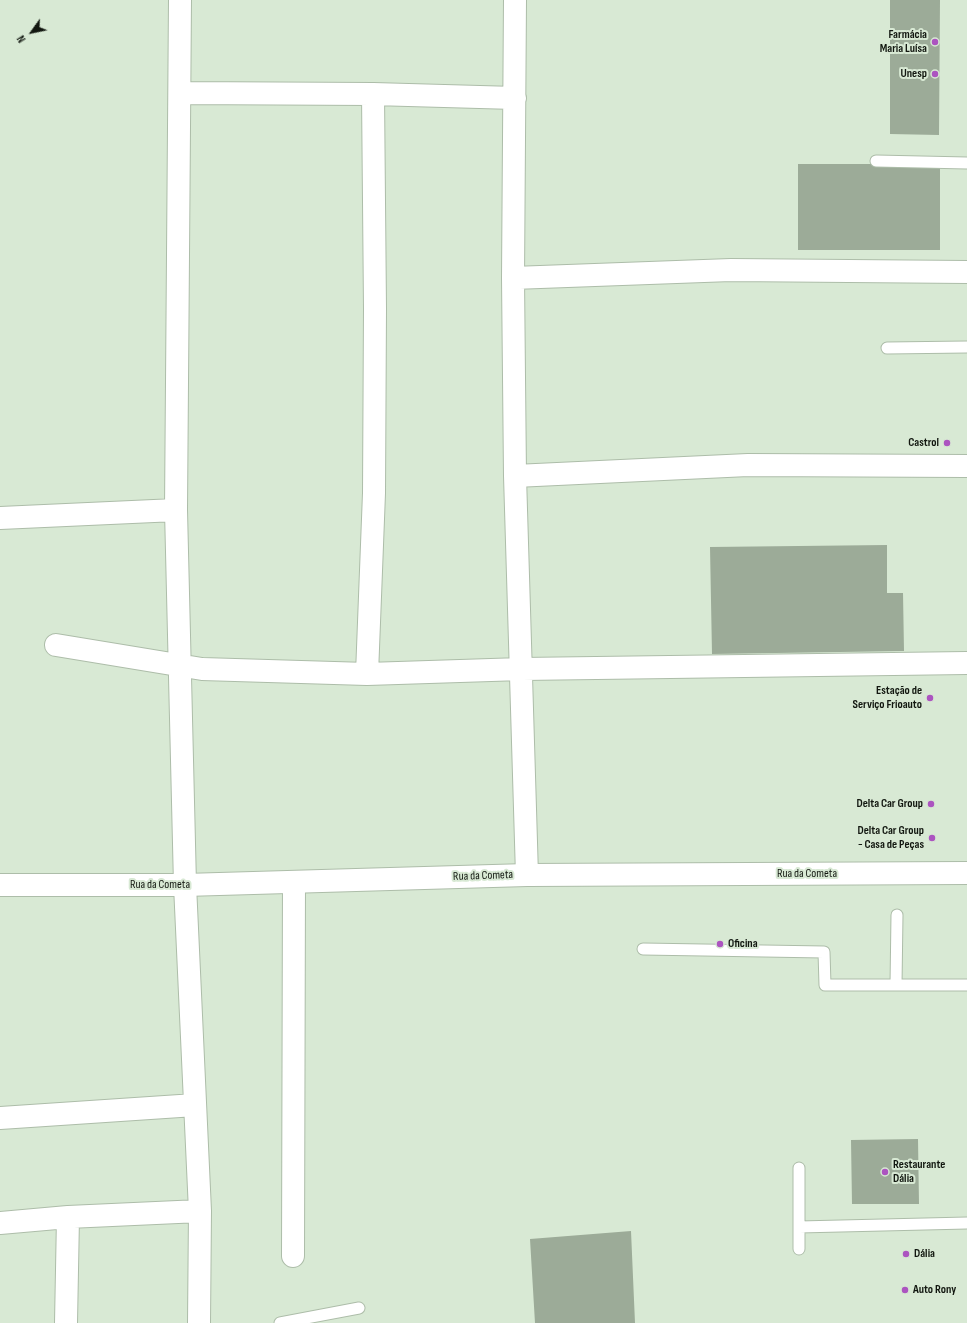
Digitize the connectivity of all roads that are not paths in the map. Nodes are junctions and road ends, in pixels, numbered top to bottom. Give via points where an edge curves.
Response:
1 (180, 0) edge
2 (515, 0) edge
3 (180, 93) junction
4 (373, 94) junction
5 (515, 98) junction
6 (876, 161) dead end
7 (967, 163) edge
8 (967, 272) edge
9 (514, 278) junction
10 (967, 347) edge
11 (887, 348) dead end
12 (967, 466) edge
13 (515, 476) junction
14 (176, 510) junction
15 (0, 518) edge
16 (56, 645) dead end
17 (967, 663) edge
18 (179, 665) junction
19 (522, 669) junction
20 (367, 674) junction
21 (967, 873) edge
22 (527, 875) junction
23 (294, 882) junction
24 (0, 885) edge
25 (185, 885) junction
26 (897, 915) dead end
27 (643, 949) dead end
28 (896, 985) junction
29 (967, 985) edge
30 (195, 1105) junction
31 (0, 1118) edge
32 (799, 1168) dead end
33 (200, 1211) junction
34 (68, 1217) junction
35 (0, 1223) edge
36 (967, 1223) edge
37 (799, 1227) junction
38 (799, 1249) dead end
39 (293, 1256) dead end
40 (359, 1308) dead end
41 (66, 1323) edge
42 (199, 1323) edge
43 (280, 1323) edge

1 - 3 street
2 - 5 street
3 - 4 street
3 - 14 street
4 - 5 street
4 - 20 street via 374,485
5 - 9 street
6 - 7 lane
8 - 9 street via 731,270
9 - 13 street
10 - 11 lane
12 - 13 street via 748,465
13 - 19 street
14 - 15 street
14 - 18 street
16 - 18 street
17 - 19 street
18 - 20 street via 229,671
18 - 25 street
19 - 20 street
19 - 22 street
21 - 22 street, Rua da Cometa
22 - 23 street, Rua da Cometa
23 - 25 street, Rua da Cometa
23 - 39 street
24 - 25 street, Rua da Cometa
25 - 30 street
26 - 28 lane
27 - 28 lane via 824,952 824,985
28 - 29 lane
30 - 31 street
30 - 33 street
32 - 37 lane
33 - 34 street
33 - 42 street
34 - 35 street
34 - 41 street
36 - 37 lane
37 - 38 lane
40 - 43 lane

